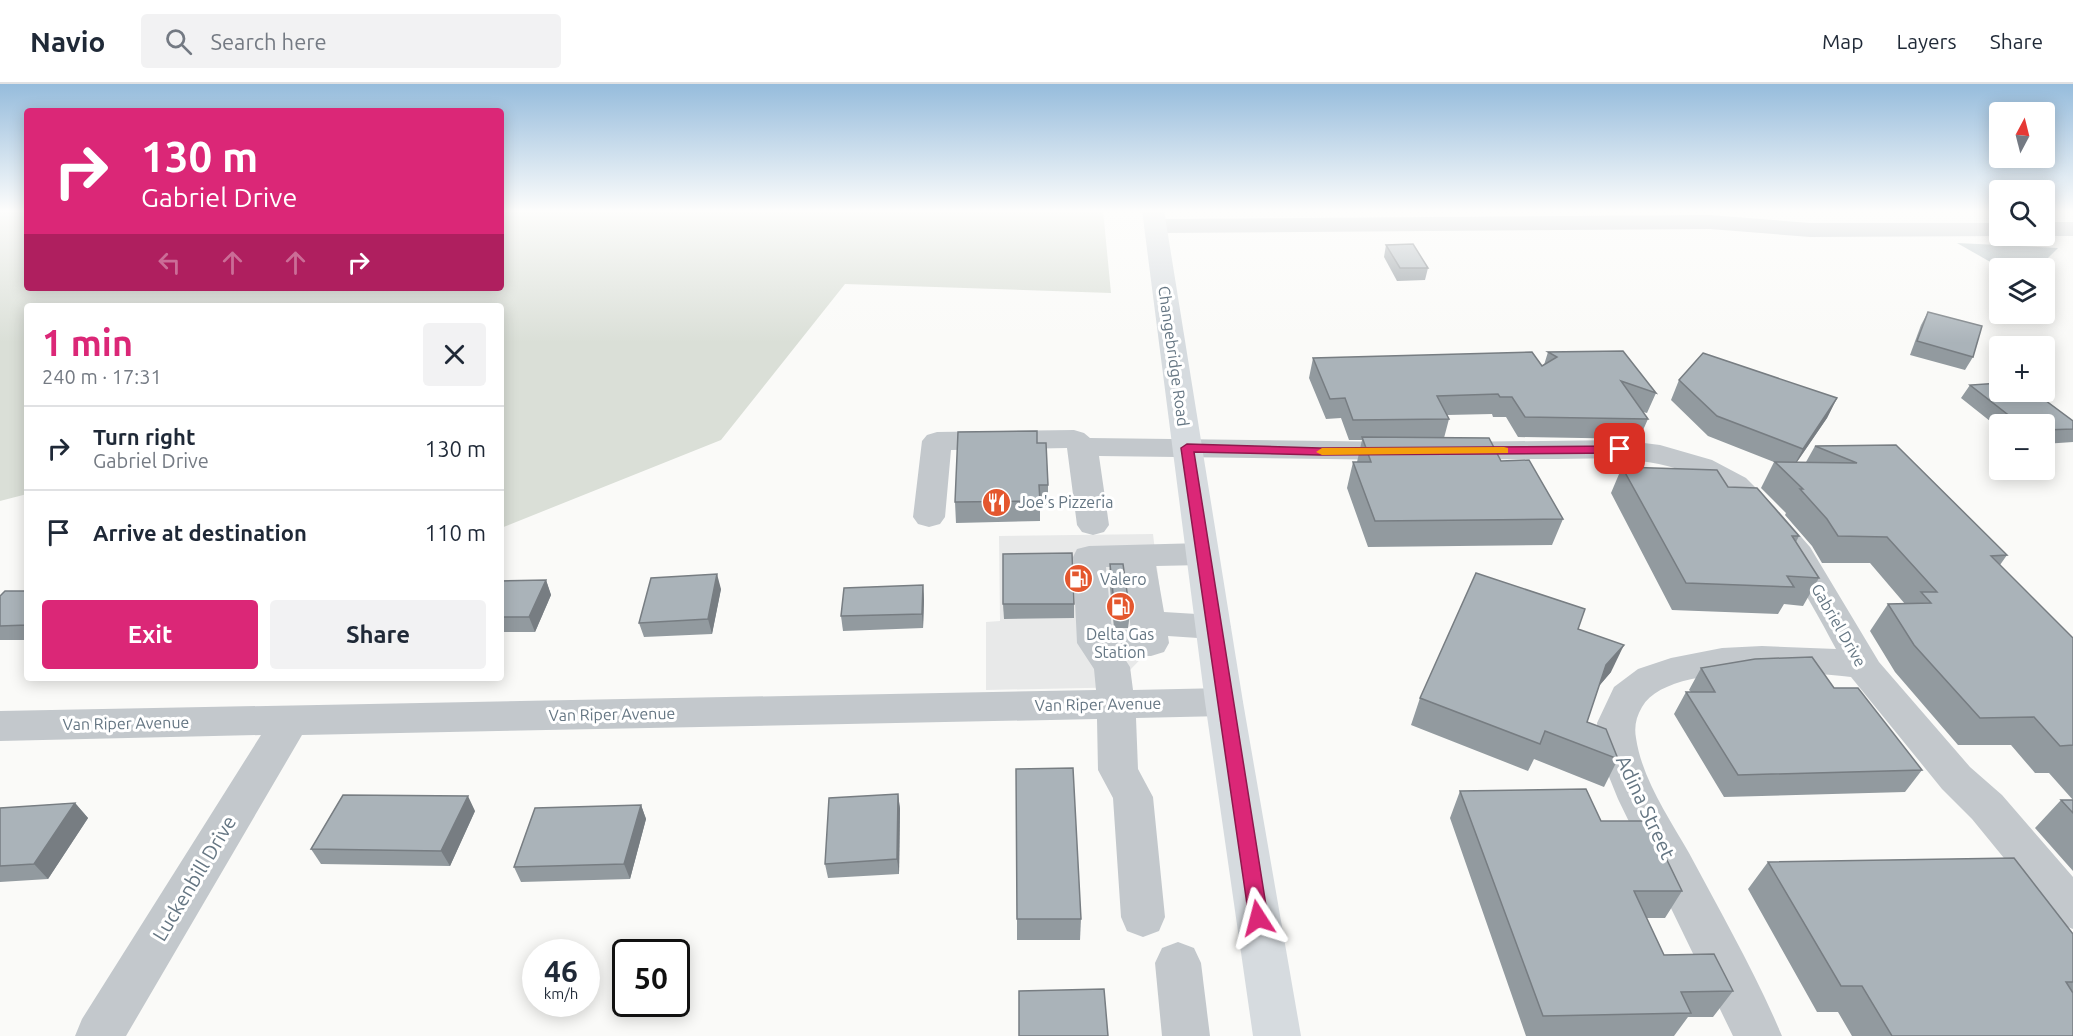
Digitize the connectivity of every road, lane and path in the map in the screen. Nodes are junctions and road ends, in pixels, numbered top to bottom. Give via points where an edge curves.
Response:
1 (1160, 254) edge
2 (1083, 447) junction
3 (1187, 448) junction
4 (929, 517) dead end
5 (1093, 525) dead end
6 (1203, 554) junction
7 (1138, 555) junction
8 (1148, 623) junction
9 (1213, 627) junction
10 (1095, 643) junction
11 (1862, 665) junction
12 (1224, 702) junction
13 (1116, 703) junction
14 (290, 721) junction
15 (0, 726) edge
16 (2073, 909) edge
17 (1143, 917) dead end
18 (1178, 963) dead end
19 (99, 1036) edge
20 (1186, 1036) edge
21 (1277, 1036) edge
22 (1758, 1036) edge

1 - 3 main road, Changebridge Road
2 - 3 street, Gabriel Drive
2 - 4 street, Gabriel Drive via 1074,439 937,441
2 - 5 street
3 - 6 main road, Changebridge Road
3 - 11 street, Gabriel Drive via 1320,452 1620,449 1681,459 1735,485 1764,514 1798,555
6 - 7 street
6 - 9 main road, Changebridge Road
7 - 8 street
7 - 10 street via 1089,557
8 - 9 street
8 - 10 street via 1150,643
9 - 12 main road, Changebridge Road
10 - 13 street via 1112,667
11 - 16 street, Gabriel Drive
11 - 22 street, Adina Street via 1786,659 1698,665 1658,674 1635,689 1620,707 1616,741 1633,786
12 - 13 street, Van Riper Avenue
12 - 21 main road, Changebridge Road
13 - 14 street, Van Riper Avenue
13 - 17 street via 1118,770 1133,797
14 - 15 street, Van Riper Avenue
14 - 19 street, Luckenbill Drive
18 - 20 street

